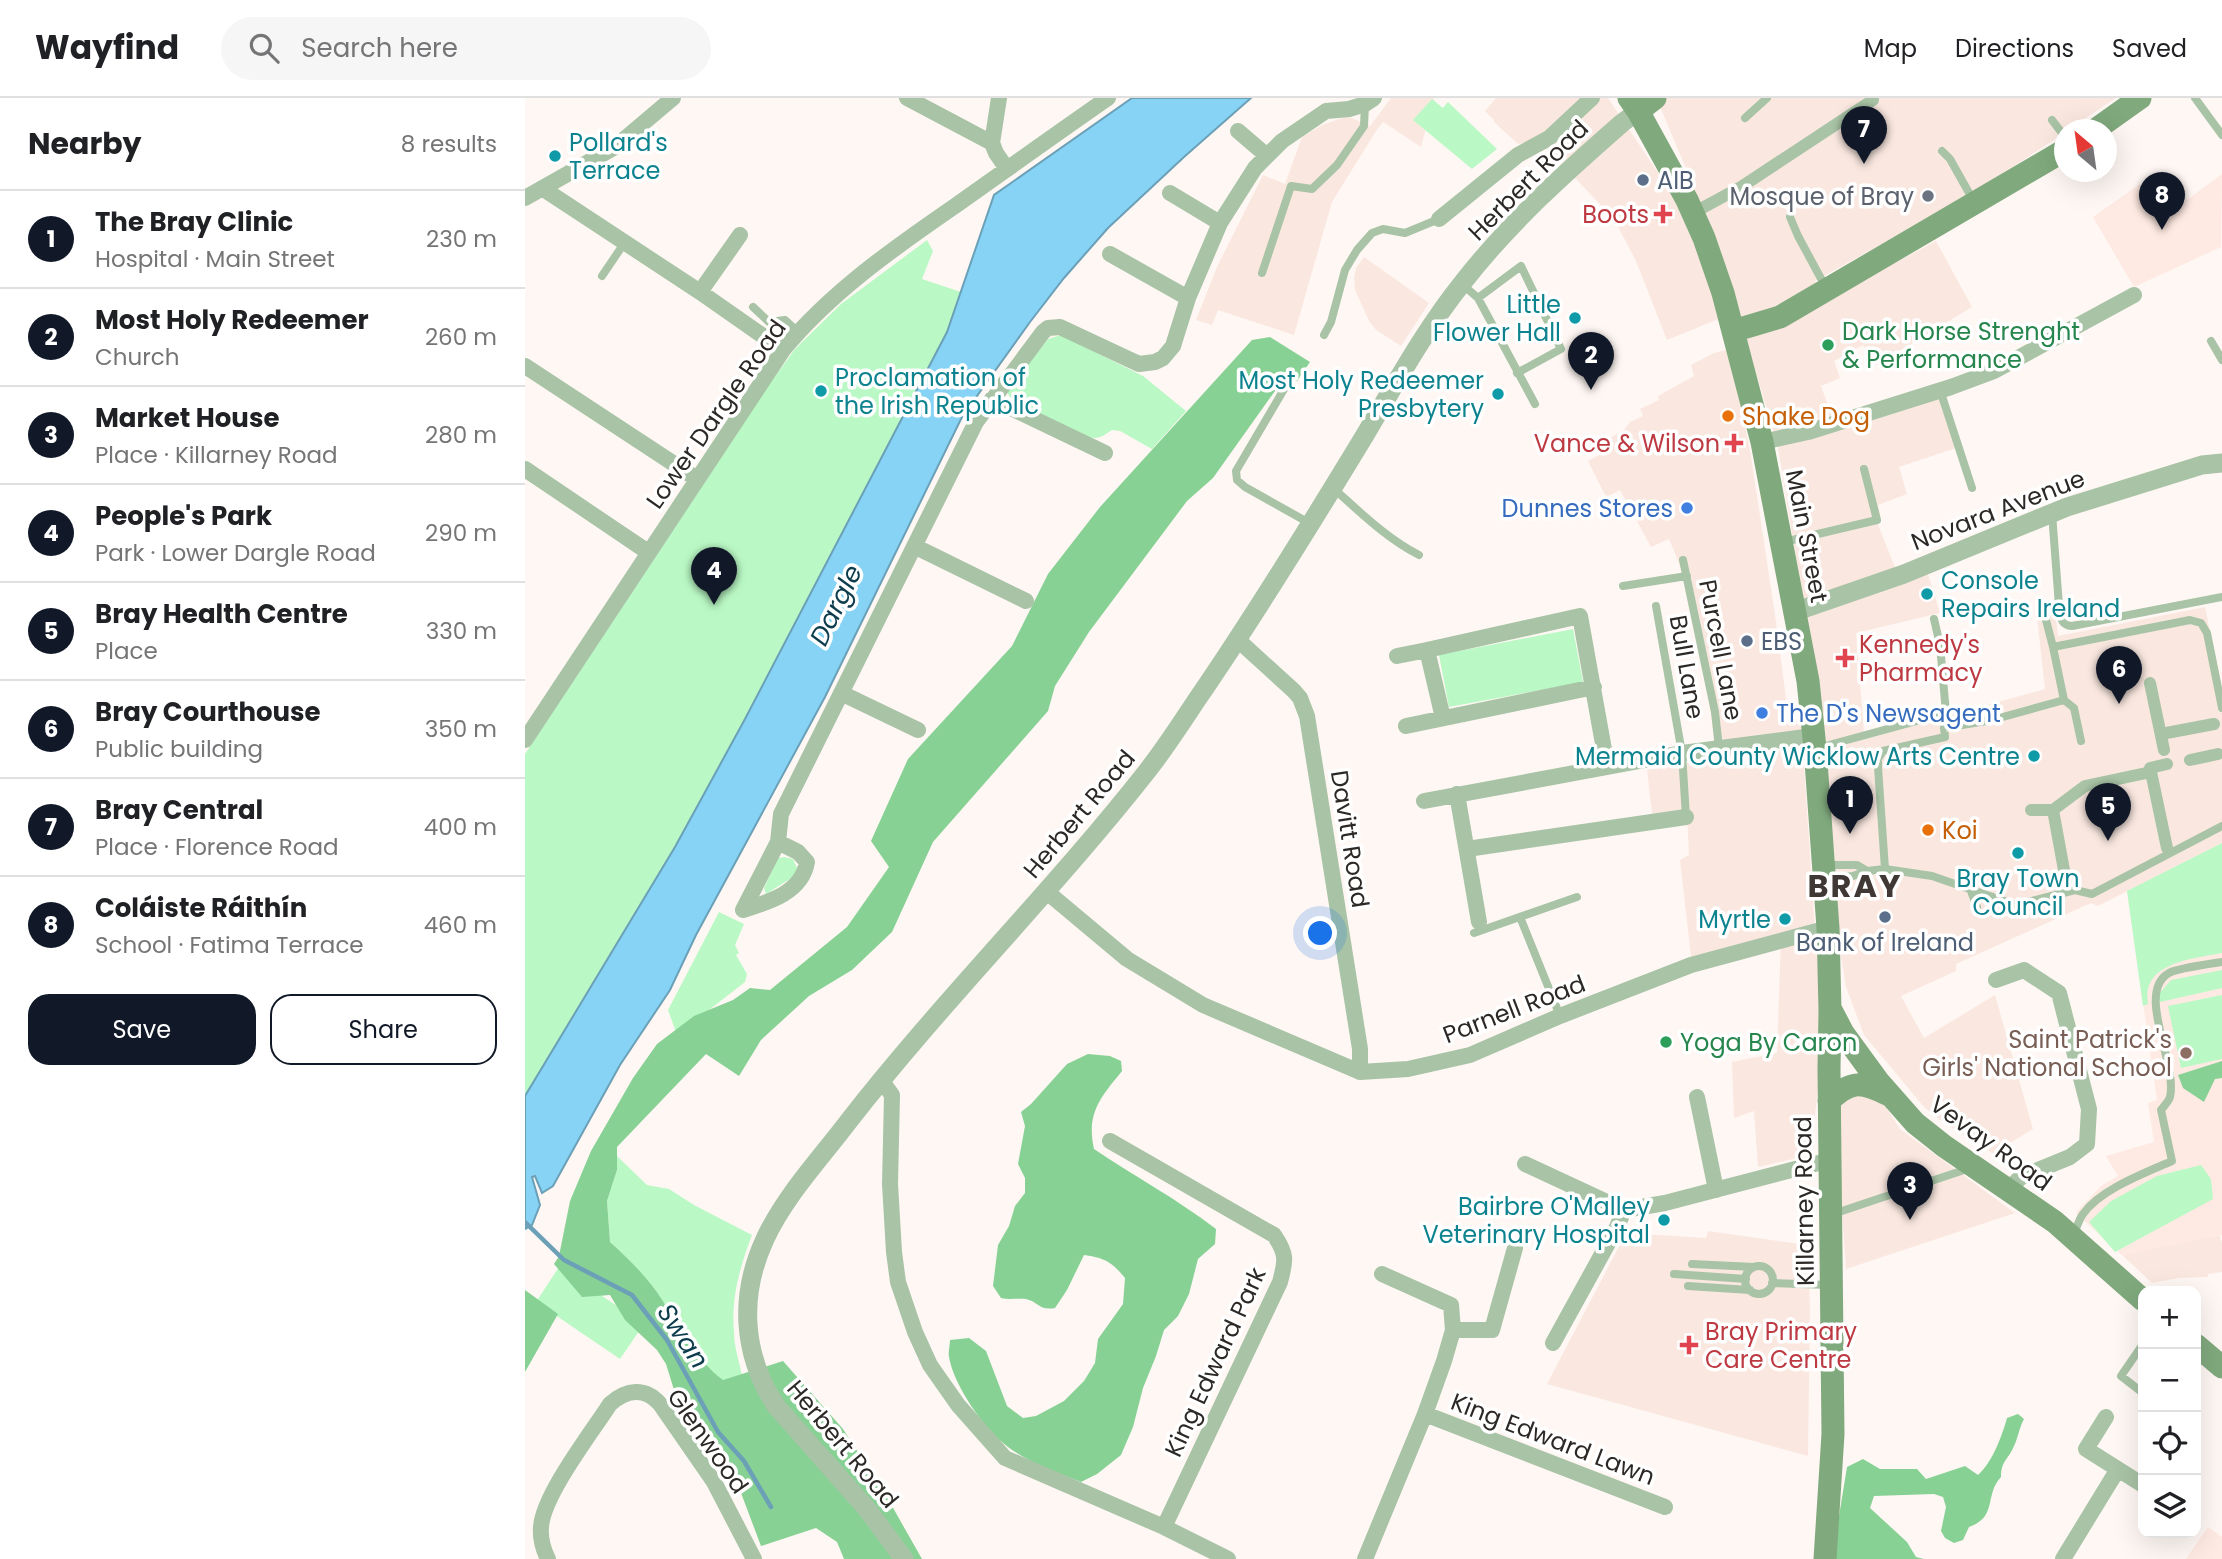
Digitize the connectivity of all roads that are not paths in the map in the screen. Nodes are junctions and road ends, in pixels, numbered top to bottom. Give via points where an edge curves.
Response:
1 (673, 98) edge
2 (907, 98) edge
3 (999, 98) edge
4 (1108, 98) edge
5 (1592, 98) edge
6 (1767, 98) edge
7 (1873, 98) edge
8 (2140, 98) edge
9 (2195, 98) edge
10 (1370, 101) edge
11 (1641, 102) edge
12 (1322, 105) edge
13 (1745, 118) dead end
14 (2110, 119) edge
15 (2052, 120) dead end
16 (2054, 123) edge
17 (1238, 131) dead end
18 (2222, 135) edge
19 (992, 143) junction
20 (1942, 151) dead end
21 (1266, 155) junction
22 (2054, 156) edge
23 (1007, 169) junction
24 (542, 188) junction
25 (1171, 192) dead end
26 (525, 198) edge
27 (1975, 202) junction
28 (1693, 213) junction
29 (1790, 218) dead end
30 (1439, 219) joint
31 (1220, 223) junction
32 (740, 235) dead end
33 (625, 242) junction
34 (1110, 254) dead end
35 (1262, 273) dead end
36 (602, 276) dead end
37 (1462, 284) junction
38 (1827, 289) junction
39 (700, 292) junction
40 (2134, 295) dead end
41 (1188, 298) junction
42 (1478, 298) junction
43 (753, 307) dead end
44 (1733, 331) junction
45 (798, 332) junction
46 (1324, 335) dead end
47 (2211, 341) dead end
48 (783, 350) junction
49 (2222, 360) edge
50 (525, 366) edge
51 (1517, 373) junction
52 (1290, 379) dead end
53 (1940, 390) junction
54 (992, 399) junction
55 (1535, 404) dead end
56 (1762, 442) junction
57 (1105, 453) dead end
58 (2222, 463) edge
59 (525, 469) edge
60 (1864, 469) dead end
61 (697, 479) junction
62 (1332, 488) junction
63 (1972, 488) dead end
64 (2052, 513) junction
65 (1311, 524) junction
66 (1781, 542) junction
67 (916, 547) junction
68 (648, 552) junction
69 (1419, 555) dead end
70 (1683, 560) dead end
71 (1687, 576) junction
72 (1623, 586) dead end
73 (2222, 597) edge
74 (1026, 601) dead end
75 (1656, 606) dead end
76 (1794, 612) junction
77 (1934, 619) dead end
78 (2046, 620) dead end
79 (1238, 640) junction
80 (2053, 647) junction
81 (1427, 650) junction
82 (1397, 656) dead end
83 (2218, 670) edge
84 (2150, 683) dead end
85 (1594, 687) junction
86 (841, 693) junction
87 (2064, 700) junction
88 (2222, 708) edge
89 (1443, 719) junction
90 (2214, 724) dead end
91 (1406, 726) dead end
92 (918, 730) dead end
93 (2161, 734) junction
94 (525, 740) edge
95 (2081, 741) dead end
96 (1814, 742) junction
97 (1719, 748) junction
98 (2164, 750) dead end
99 (1682, 752) junction
100 (2218, 754) dead end
101 (2190, 760) dead end
102 (2168, 764) dead end
103 (1607, 766) junction
104 (2151, 772) junction
105 (1457, 794) junction
106 (1424, 801) dead end
107 (2031, 810) dead end
108 (2053, 810) junction
109 (1686, 817) joint
110 (2222, 825) edge
111 (778, 842) dead end
112 (2167, 848) dead end
113 (1467, 849) junction
114 (1885, 869) junction
115 (1867, 871) junction
116 (1824, 872) junction
117 (2066, 881) dead end
118 (1971, 891) junction
119 (1047, 892) junction
120 (1577, 897) dead end
121 (1977, 907) dead end
122 (1520, 917) junction
123 (1477, 927) joint
124 (1828, 928) junction
125 (2222, 962) edge
126 (1996, 980) dead end
127 (1831, 1010) junction
128 (1560, 1016) junction
129 (1360, 1072) junction
130 (881, 1080) junction
131 (1889, 1095) junction
132 (1697, 1097) dead end
133 (1829, 1101) junction
134 (1110, 1141) dead end
135 (1830, 1160) junction
136 (1525, 1164) dead end
137 (1973, 1166) junction
138 (2009, 1189) junction
139 (1716, 1190) junction
140 (1624, 1210) junction
141 (1830, 1215) junction
142 (2073, 1236) junction
143 (1515, 1248) dead end
144 (1692, 1264) dead end
145 (1754, 1267) junction
146 (1382, 1274) dead end
147 (1675, 1274) dead end
148 (1746, 1279) junction
149 (1772, 1283) junction
150 (1831, 1285) junction
151 (1688, 1286) dead end
152 (1750, 1290) junction
153 (2138, 1295) edge
154 (1453, 1329) junction
155 (1553, 1343) dead end
156 (2201, 1349) edge
157 (2138, 1351) edge
158 (2222, 1367) edge
159 (2138, 1389) edge
160 (1425, 1414) junction
161 (2106, 1417) dead end
162 (2118, 1469) junction
163 (2138, 1482) edge
164 (1665, 1507) dead end
165 (1164, 1527) junction
166 (548, 1559) edge
167 (754, 1559) edge
168 (904, 1559) edge
169 (1228, 1559) edge
170 (1364, 1559) edge
171 (1825, 1559) edge
172 (2063, 1559) edge

1 - 24 street via 615,147
2 - 19 street
3 - 19 street
4 - 23 street, Lower Dargle Road
5 - 30 street via 1549,138 1518,155
6 - 13 lane
7 - 28 street via 1741,187
8 - 14 main road
9 - 18 lane
10 - 12 street via 1349,109
10 - 35 lane via 1364,126 1337,165 1312,189 1291,186
11 - 28 main road, Main Street
11 - 37 street, Herbert Road via 1528,207
12 - 21 street
15 - 16 lane
17 - 21 street
19 - 23 street
20 - 27 lane
21 - 31 street
22 - 27 main road
23 - 45 street, Lower Dargle Road via 829,300
24 - 26 street
24 - 33 street
25 - 31 street
27 - 38 main road
28 - 44 main road, Main Street
29 - 38 lane
30 - 46 lane via 1405,233 1383,229 1372,233 1345,270
31 - 41 street
32 - 39 street
33 - 36 lane
33 - 39 street
34 - 41 street
37 - 42 lane
37 - 62 street, Herbert Road
38 - 44 main road via 1780,317
39 - 48 street
40 - 53 street via 1994,371
41 - 54 street via 1173,346 1163,358 1131,362 1060,327 1048,328
42 - 51 lane
42 - 51 lane via 1521,266 1561,349
43 - 45 lane via 769,322 785,320
44 - 56 main road, Main Street
45 - 48 street, Lower Dargle Road
47 - 49 lane
48 - 61 street, Lower Dargle Road
50 - 61 street
51 - 55 lane
52 - 65 lane via 1236,471 1237,480
53 - 56 street
53 - 63 lane
54 - 57 street
54 - 67 street via 976,422
56 - 66 main road, Main Street
58 - 64 street, Novara Avenue via 2202,465
59 - 68 street
60 - 66 lane via 1877,520
61 - 68 street, Lower Dargle Road
62 - 65 street, Herbert Road
62 - 69 lane
64 - 73 lane via 2061,621 2065,625
64 - 76 street, Novara Avenue via 1903,574
65 - 79 street, Herbert Road
66 - 76 main road, Main Street
67 - 74 street
67 - 86 street
68 - 94 street, Lower Dargle Road
70 - 71 lane, Purcell Lane
71 - 72 lane
71 - 97 lane, Purcell Lane
75 - 99 lane, Bull Lane
76 - 96 main road, Main Street
77 - 96 lane via 1946,713 1837,744
78 - 80 lane
79 - 119 street, Herbert Road via 1150,768
79 - 129 street, Davitt Road via 1294,691 1307,716
80 - 83 lane via 2190,620 2201,623 2207,633
80 - 87 lane
81 - 82 street
81 - 85 street via 1580,616
81 - 89 street
83 - 88 lane
84 - 93 street
85 - 89 street
85 - 103 street
86 - 92 street
86 - 111 street via 781,814
87 - 95 lane via 2074,708
87 - 114 lane via 1944,728 1945,737 1883,751 1878,767
89 - 91 street
90 - 93 street
93 - 98 street
96 - 97 street
96 - 116 main road, Main Street
97 - 99 street
99 - 103 street
99 - 109 lane, Bull Lane
100 - 101 street
102 - 104 street via 2150,768
103 - 105 street
104 - 108 street via 2085,786
104 - 112 street
105 - 106 street
105 - 113 street
107 - 108 street
108 - 117 street
109 - 113 street
110 - 118 lane via 2185,840 2092,894 2075,890 2016,905
113 - 123 street
114 - 115 lane
114 - 118 lane via 1932,876
115 - 116 lane via 1853,876
115 - 116 lane via 1857,866
116 - 124 main road, Main Street
118 - 121 lane
119 - 129 street, Parnell Road via 1127,959 1203,1005
119 - 130 street, Herbert Road
120 - 122 lane
122 - 123 lane
122 - 128 lane
124 - 127 main road, Main Street
124 - 128 street, Parnell Road via 1692,965
125 - 142 lane via 2169,973 2158,984 2154,998 2170,1071 2170,1098 2161,1110 2172,1161 2100,1198 2083,1214
126 - 138 street via 2024,970 2059,993 2088,1109 2087,1144 2070,1157 2021,1177
127 - 131 main road, Vevay Road
127 - 133 main road, Killarney Road
128 - 129 street, Parnell Road via 1471,1055 1408,1069
130 - 165 street via 892,1095 890,1184 898,1282 930,1365 1005,1458
130 - 168 street, Herbert Road via 796,1189 766,1237 750,1279 748,1322 752,1359 763,1387
131 - 133 main road via 1858,1084
131 - 137 main road, Vevay Road via 1915,1124
132 - 139 street
133 - 135 main road, Killarney Road
134 - 165 street, King Edward Park via 1274,1235 1285,1261 1280,1282
135 - 139 street
135 - 141 main road, Killarney Road
136 - 140 street
137 - 138 main road, Vevay Road
137 - 141 lane
138 - 142 main road, Vevay Road
139 - 140 street
140 - 155 street
141 - 150 main road, Killarney Road
142 - 153 main road, Vevay Road
143 - 154 street via 1492,1330
144 - 145 lane
145 - 148 lane
145 - 149 lane via 1767,1269
146 - 154 street via 1451,1305
147 - 148 lane
148 - 152 lane
149 - 150 lane
149 - 152 lane via 1762,1293
150 - 171 main road, Killarney Road via 1833,1434
151 - 152 lane
154 - 160 street, King Edward Lawn
156 - 158 main road
157 - 159 lane via 2121,1376
160 - 164 street, King Edward Lawn
160 - 170 street, King Edward Lawn
161 - 162 street via 2086,1449
162 - 163 street
162 - 172 street
165 - 169 street
166 - 167 street, Glenwood via 541,1528 552,1493 610,1404 632,1392 643,1392 660,1404 713,1482

